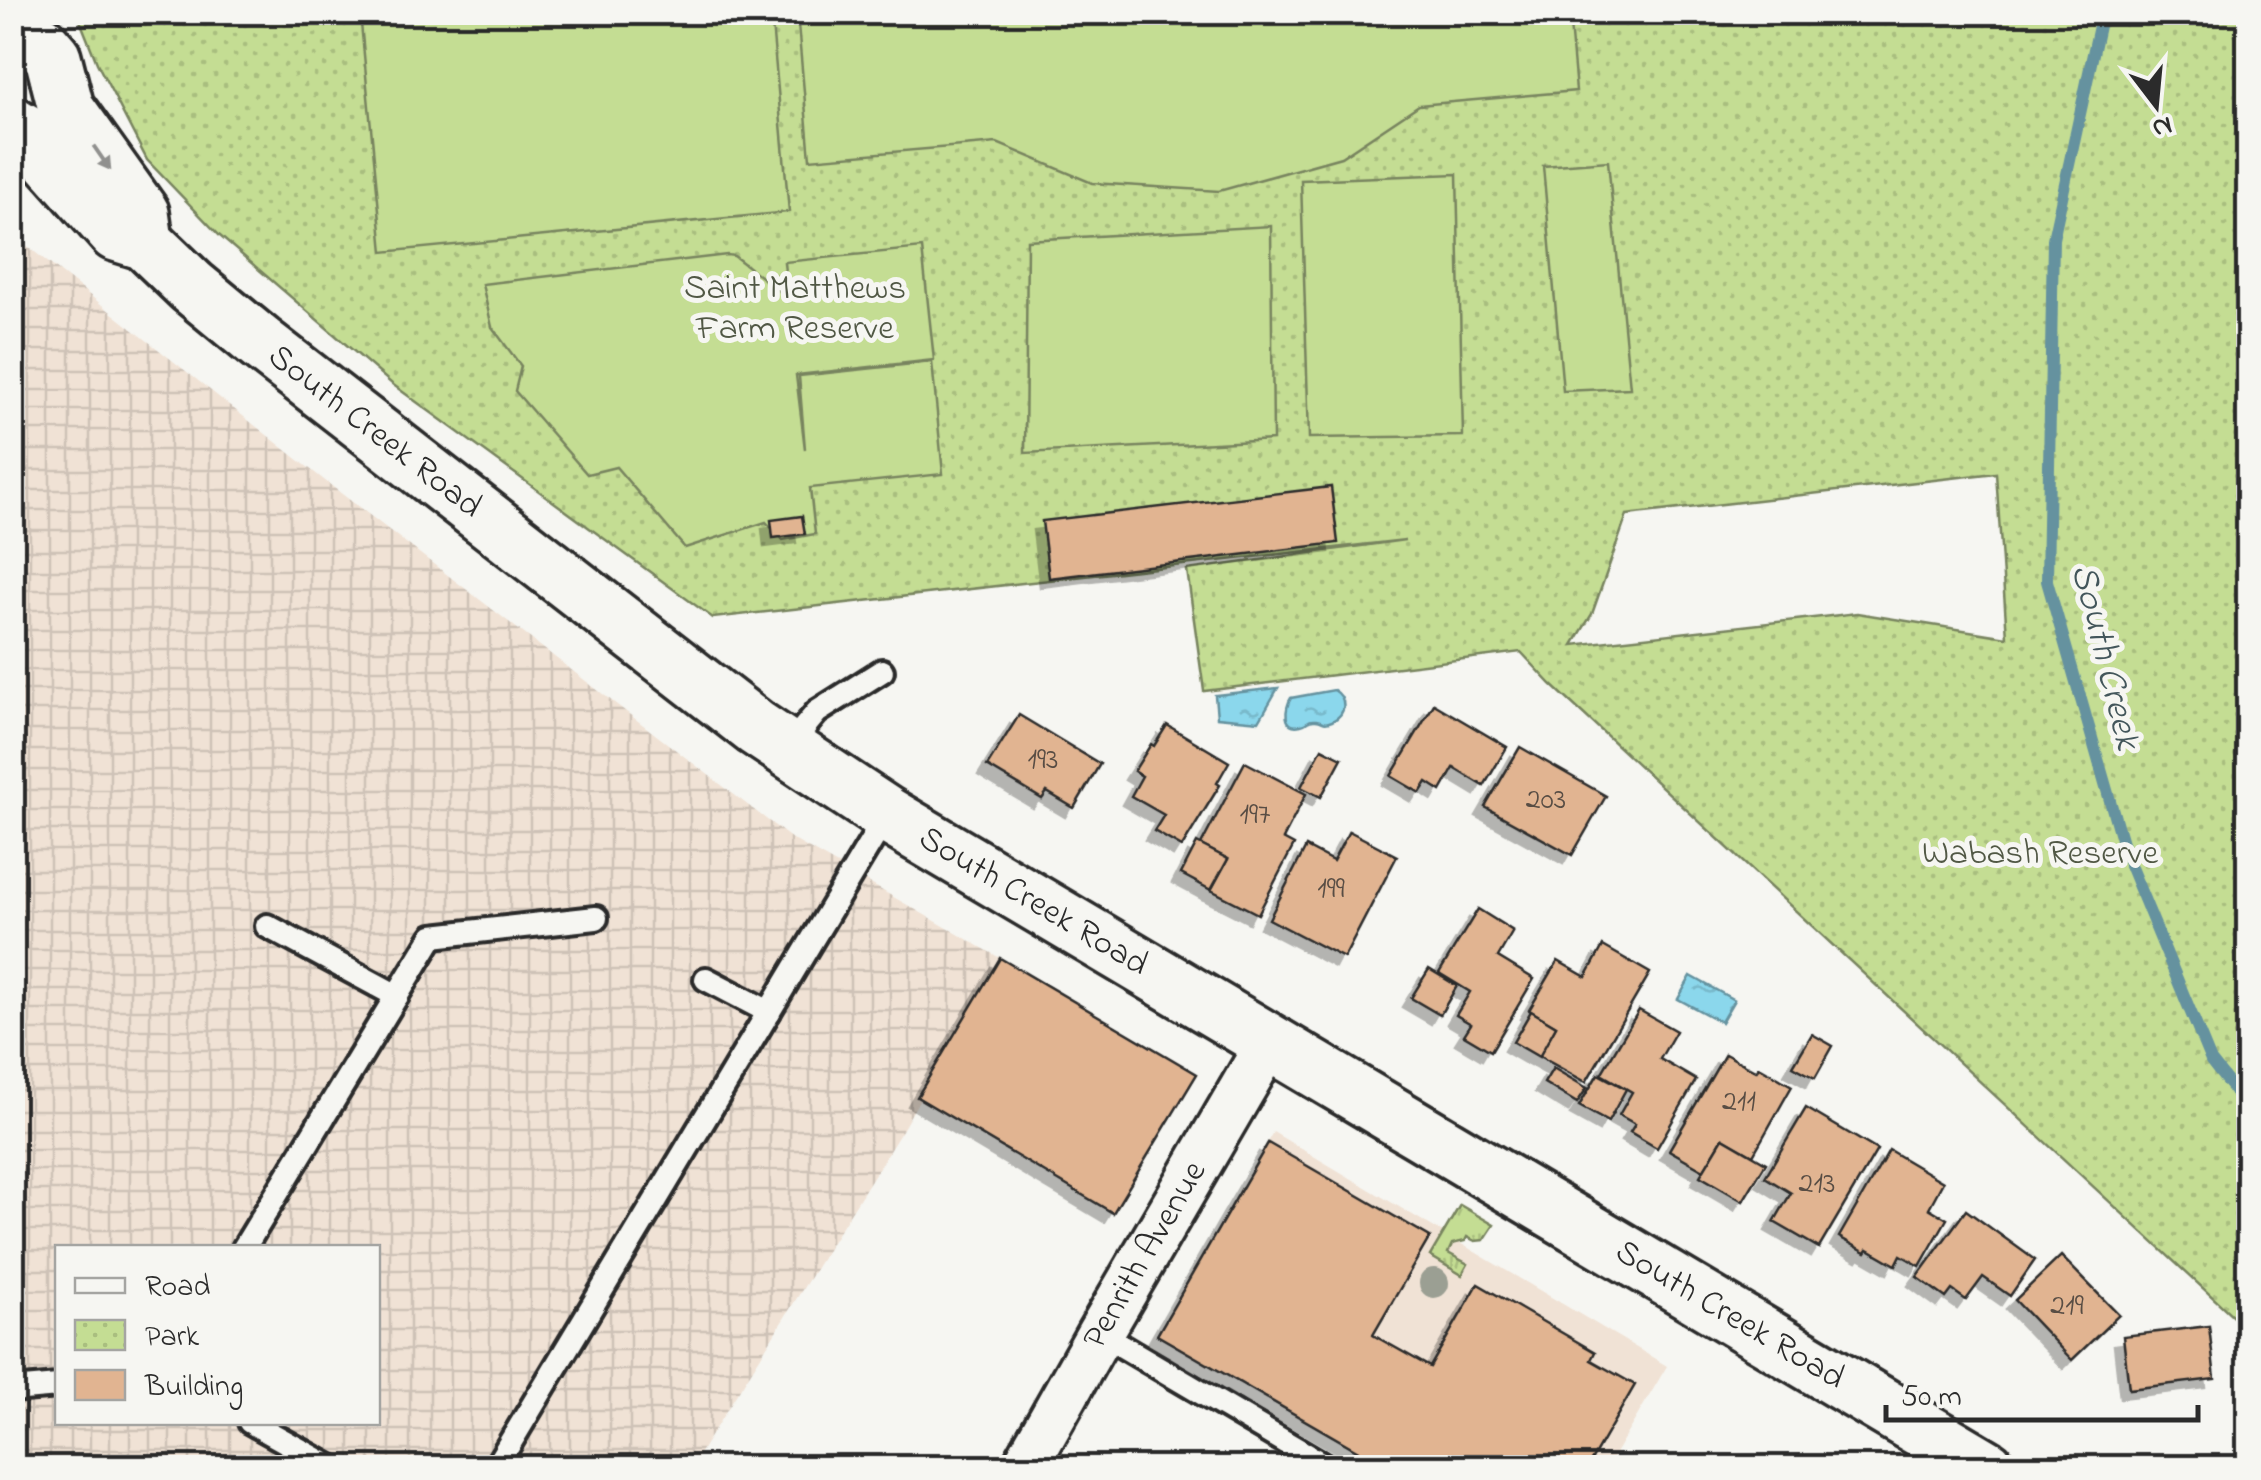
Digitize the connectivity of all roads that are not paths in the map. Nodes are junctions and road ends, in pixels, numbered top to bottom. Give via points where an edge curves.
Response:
1 (34, 41) edge
2 (12, 121) edge
3 (145, 242) junction
4 (882, 670) dead end
5 (788, 748) junction
6 (888, 815) junction
7 (596, 918) dead end
8 (267, 926) dead end
9 (706, 979) dead end
10 (397, 996) junction
11 (770, 1012) junction
12 (1269, 1044) junction
13 (246, 1245) edge
14 (1100, 1332) junction
15 (55, 1386) edge
16 (12, 1390) edge
17 (255, 1425) edge
18 (333, 1468) edge
19 (495, 1468) edge
20 (1024, 1468) edge
21 (1329, 1468) edge
22 (1987, 1468) edge

1 - 2 street via 52,95 40,110
1 -> 3 street, South Creek Road via 66,108 141,213
2 - 3 street, South Creek Road via 116,234
3 - 5 street, South Creek Road via 260,343
4 - 5 lane via 817,712
5 - 6 street, South Creek Road
6 - 11 lane
6 - 12 street, South Creek Road
7 - 10 lane via 433,936
8 - 10 lane
9 - 11 lane
10 - 13 lane
11 - 19 lane
12 - 14 street, Penrith Avenue
12 - 22 street, South Creek Road
14 - 20 street, Penrith Avenue
14 - 21 lane
15 - 16 lane
17 - 18 lane

